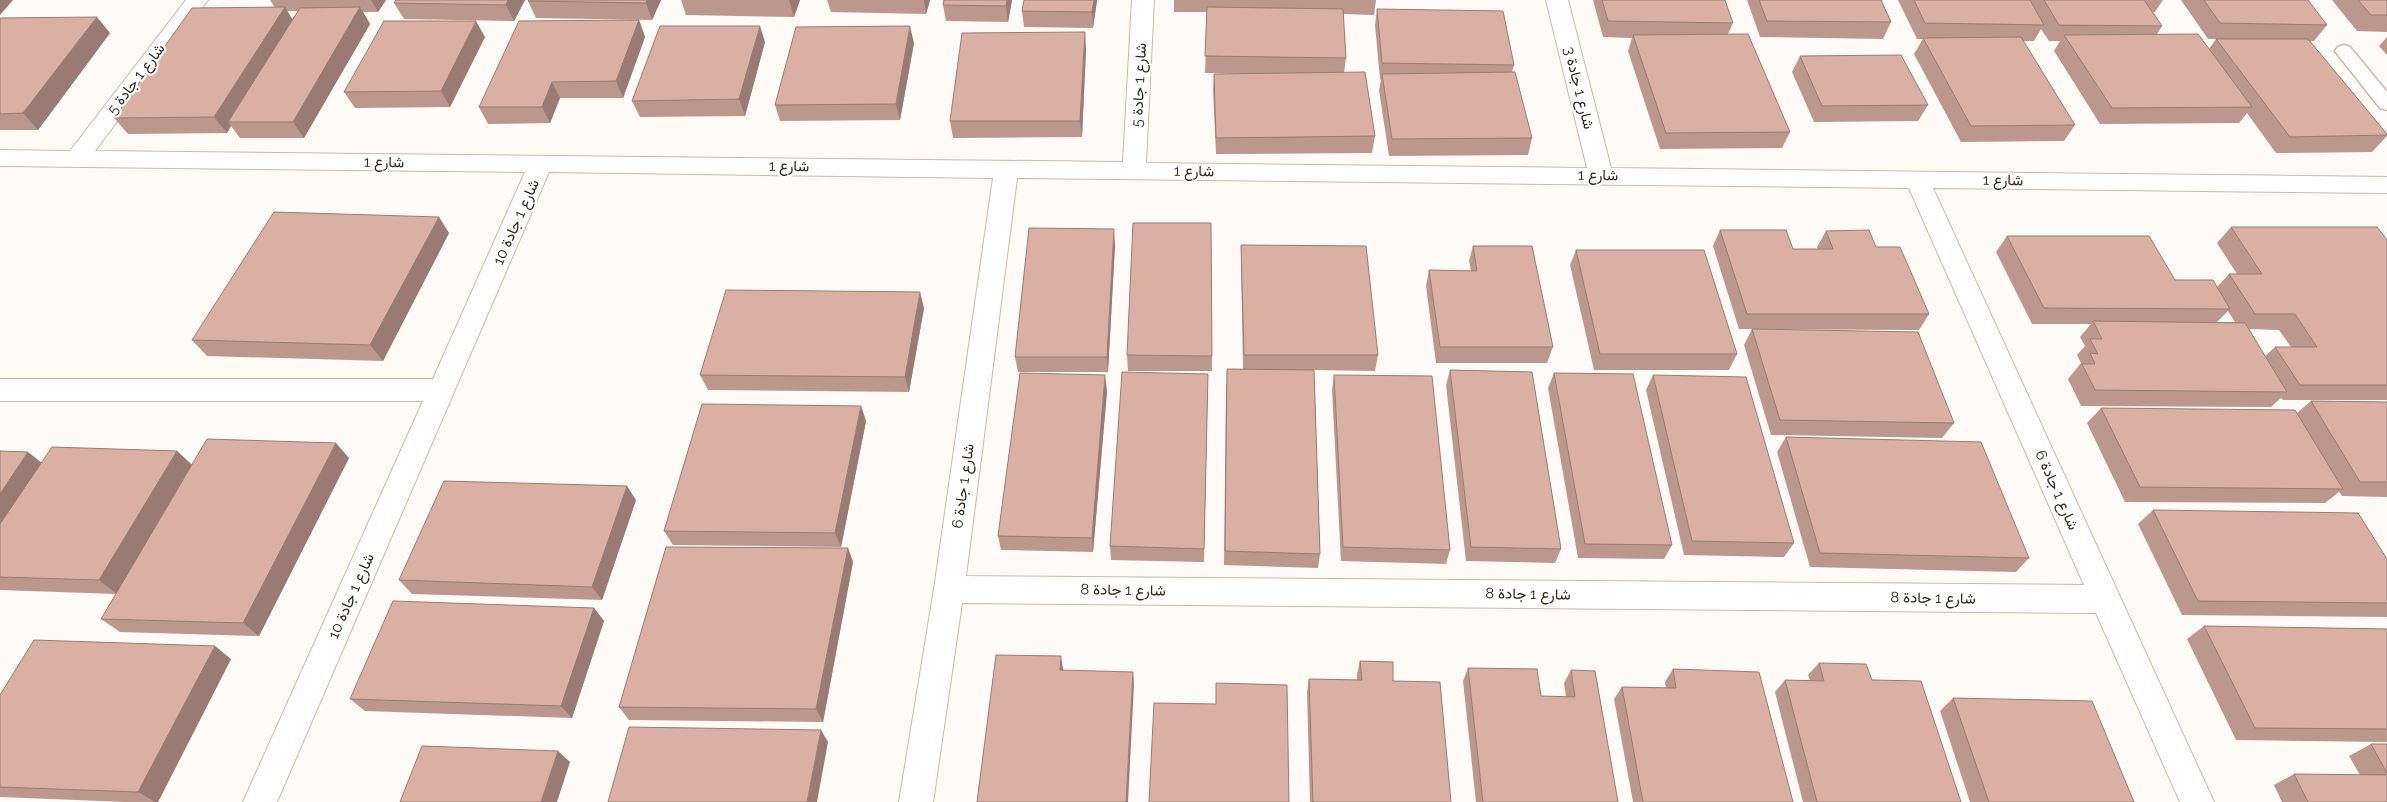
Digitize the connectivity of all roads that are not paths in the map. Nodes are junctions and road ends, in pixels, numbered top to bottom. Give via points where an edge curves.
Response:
1 (197, 0) edge
2 (1144, 0) edge
3 (1557, 0) edge
4 (2344, 50) dead end
5 (2387, 104) edge
6 (0, 158) edge
7 (76, 159) junction
8 (541, 164) junction
9 (1006, 169) junction
10 (1134, 170) junction
11 (1601, 176) junction
12 (1917, 178) junction
13 (2387, 185) edge
14 (0, 390) edge
15 (442, 390) junction
16 (949, 589) junction
17 (2106, 599) junction
18 (260, 802) edge
19 (916, 802) edge
20 (2197, 802) edge

1 - 7 street, شارع 1 جادة 5
2 - 10 street, شارع 1 جادة 5
3 - 11 street, شارع 1 جادة 3
4 - 5 lane
6 - 7 street, شارع 1
7 - 8 street, شارع 1
8 - 9 street, شارع 1
8 - 15 street, شارع 1 جادة 10
9 - 10 street, شارع 1
9 - 16 street, شارع 1 جادة 6
10 - 11 street, شارع 1
11 - 12 street, شارع 1
12 - 13 street, شارع 1
12 - 17 street, شارع 1 جادة 6
14 - 15 street
15 - 18 street, شارع 1 جادة 10
16 - 17 street, شارع 1 جادة 8
16 - 19 street, شارع 1 جادة 6
17 - 20 street, شارع 1 جادة 6

